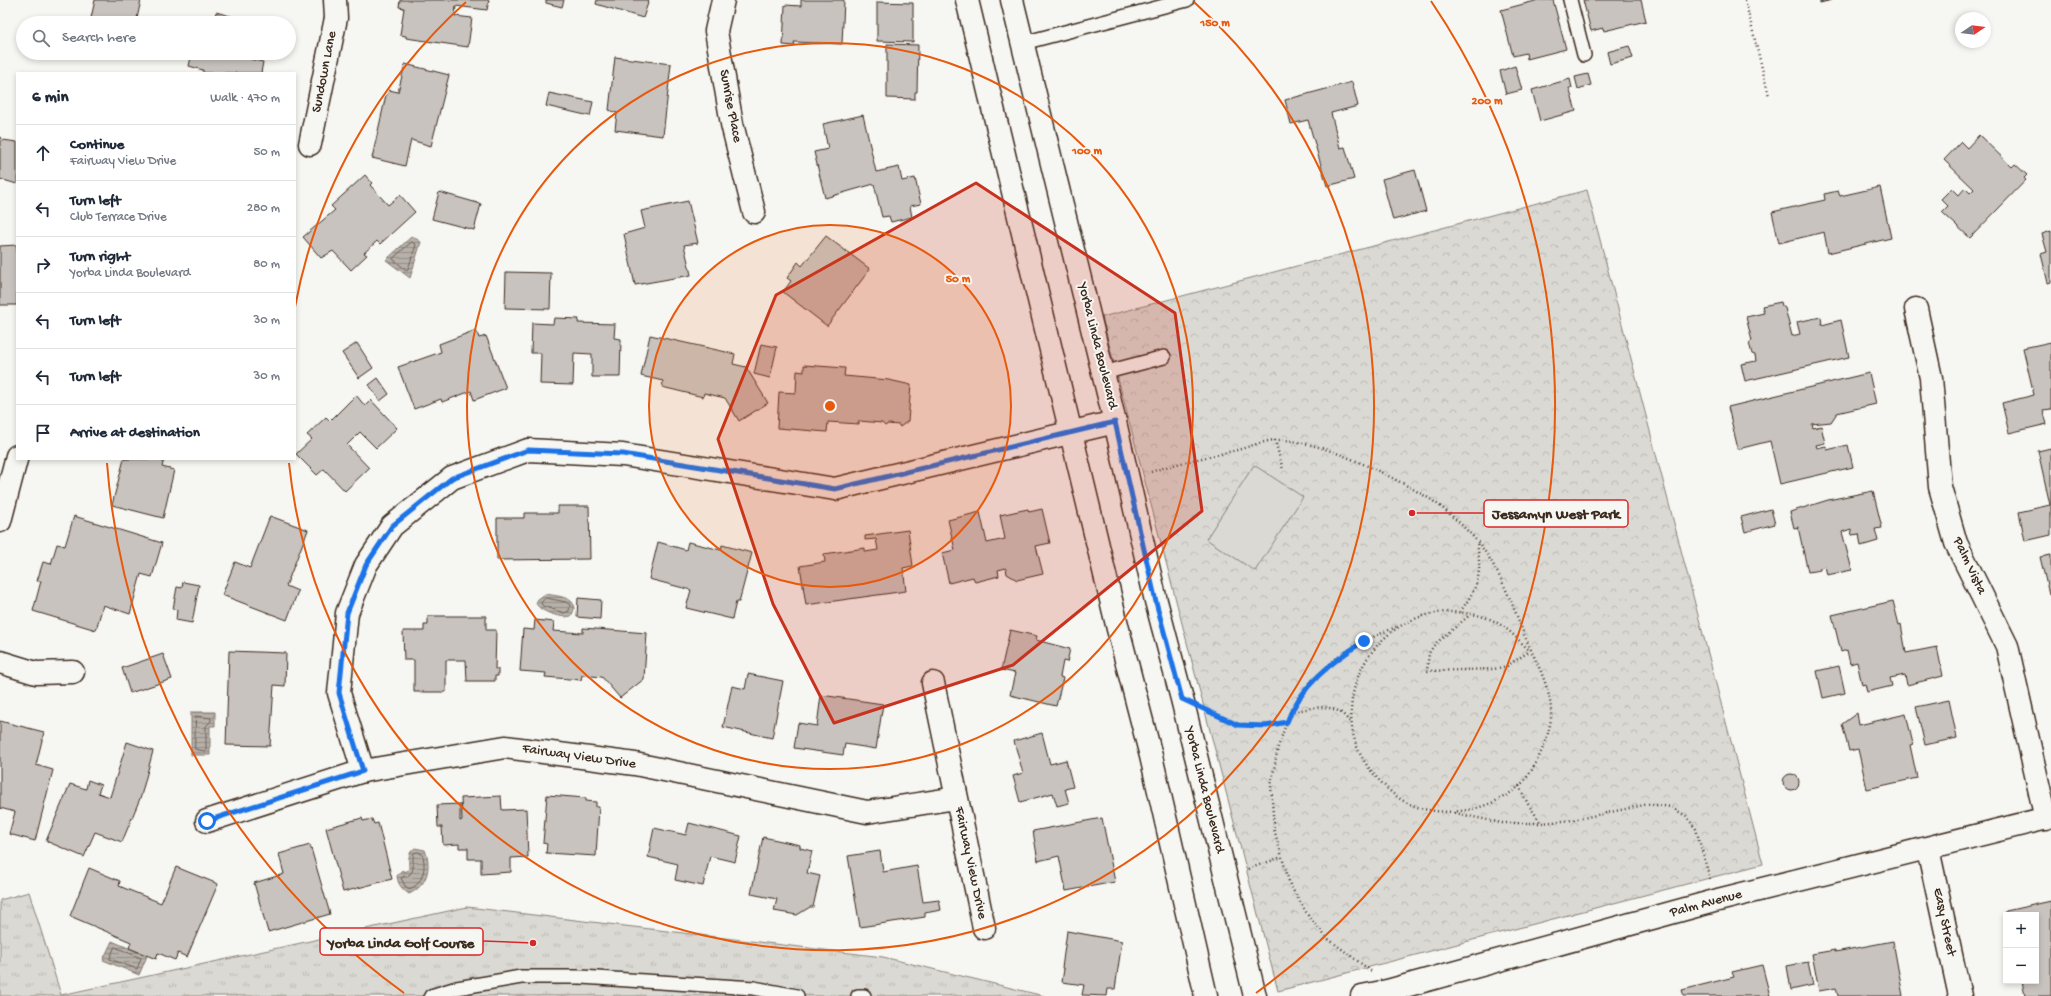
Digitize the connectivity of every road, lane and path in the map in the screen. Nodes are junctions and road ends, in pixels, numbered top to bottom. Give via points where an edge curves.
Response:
1 (334, 0) edge
2 (723, 0) edge
3 (967, 0) edge
4 (1012, 0) edge
5 (1187, 0) edge
6 (1570, 0) edge
7 (1745, 0) edge
8 (1023, 44) junction
9 (1584, 55) dead end
10 (1769, 96) dead end
11 (310, 144) dead end
12 (754, 212) dead end
13 (1916, 309) dead end
14 (1164, 357) dead end
15 (1103, 373) junction
16 (1115, 422) junction
17 (1071, 433) junction
18 (1275, 440) junction
19 (16, 460) edge
20 (1283, 470) dead end
21 (1129, 480) junction
22 (0, 521) edge
23 (1477, 541) junction
24 (1460, 612) junction
25 (1471, 614) junction
26 (1402, 624) junction
27 (1530, 651) junction
28 (0, 662) edge
29 (73, 672) dead end
30 (933, 682) dead end
31 (1182, 699) junction
32 (1290, 713) junction
33 (1287, 722) junction
34 (1351, 723) junction
35 (363, 771) junction
36 (1519, 786) junction
37 (956, 798) junction
38 (1455, 813) junction
39 (2048, 818) edge
40 (207, 821) dead end
41 (1541, 823) junction
42 (1928, 849) junction
43 (1282, 857) junction
44 (1226, 875) junction
45 (1718, 900) junction
46 (984, 928) dead end
47 (1388, 991) junction
48 (431, 996) edge
49 (797, 996) edge
50 (858, 996) edge
51 (864, 996) edge
52 (1206, 996) edge
53 (1255, 996) edge
54 (1362, 996) edge
55 (1960, 996) edge

1 - 11 street, Sundown Lane via 336,18
2 - 12 street, Sunrise Place via 716,31 732,124
3 - 17 street
4 - 8 street, Yorba Linda Boulevard
5 - 8 lane
6 - 9 lane
7 - 10 path
8 - 15 street, Yorba Linda Boulevard
13 - 39 street, Palm Vista via 1931,378 1940,487 1956,543 2007,646
14 - 15 lane
15 - 16 street, Yorba Linda Boulevard
16 - 17 street
16 - 21 street, Yorba Linda Boulevard
17 - 35 street via 835,489 623,454 528,450 452,478 392,526 366,565 347,613 339,693
17 - 52 street via 1151,756
18 - 20 path
18 - 21 path via 1159,469
18 - 23 path via 1306,444 1348,457 1391,478 1433,501
19 - 22 street
21 - 31 street, Yorba Linda Boulevard via 1156,602
23 - 24 path via 1480,564 1475,591
23 - 27 path via 1506,588
24 - 25 path
24 - 26 path via 1434,613
25 - 27 path via 1501,625
25 - 27 path via 1435,644 1429,653 1427,671 1494,669 1507,666
26 - 32 path via 1364,641 1337,658 1311,682
26 - 34 path via 1378,643 1361,668 1353,690
27 - 36 path via 1546,680 1551,717 1538,761
28 - 29 street via 36,673
30 - 37 street, Fairway View Drive
31 - 33 path via 1238,725 1266,726
31 - 44 street, Yorba Linda Boulevard
32 - 33 path
32 - 34 path via 1310,708 1329,709 1340,712
33 - 43 path via 1278,747 1271,786 1274,829
34 - 38 path via 1356,744 1367,768 1392,794 1410,804 1429,810
35 - 37 street, Fairway View Drive via 504,747 635,764 867,812
35 - 40 street, Fairway View Drive
36 - 38 path via 1495,802
36 - 41 path
37 - 46 street, Fairway View Drive
38 - 41 path via 1502,823
39 - 42 street, Palm Avenue
41 - 45 path via 1574,820 1649,804 1671,807 1686,816 1696,829
42 - 45 street, Palm Avenue
42 - 55 street, Easy Street
43 - 44 path
43 - 47 path via 1290,886 1309,917 1328,938 1368,967
44 - 53 street, Yorba Linda Boulevard
45 - 47 street, Palm Avenue
47 - 54 street, Palm Avenue
48 - 49 lane via 457,988 521,977 581,977 754,988
50 - 51 lane

